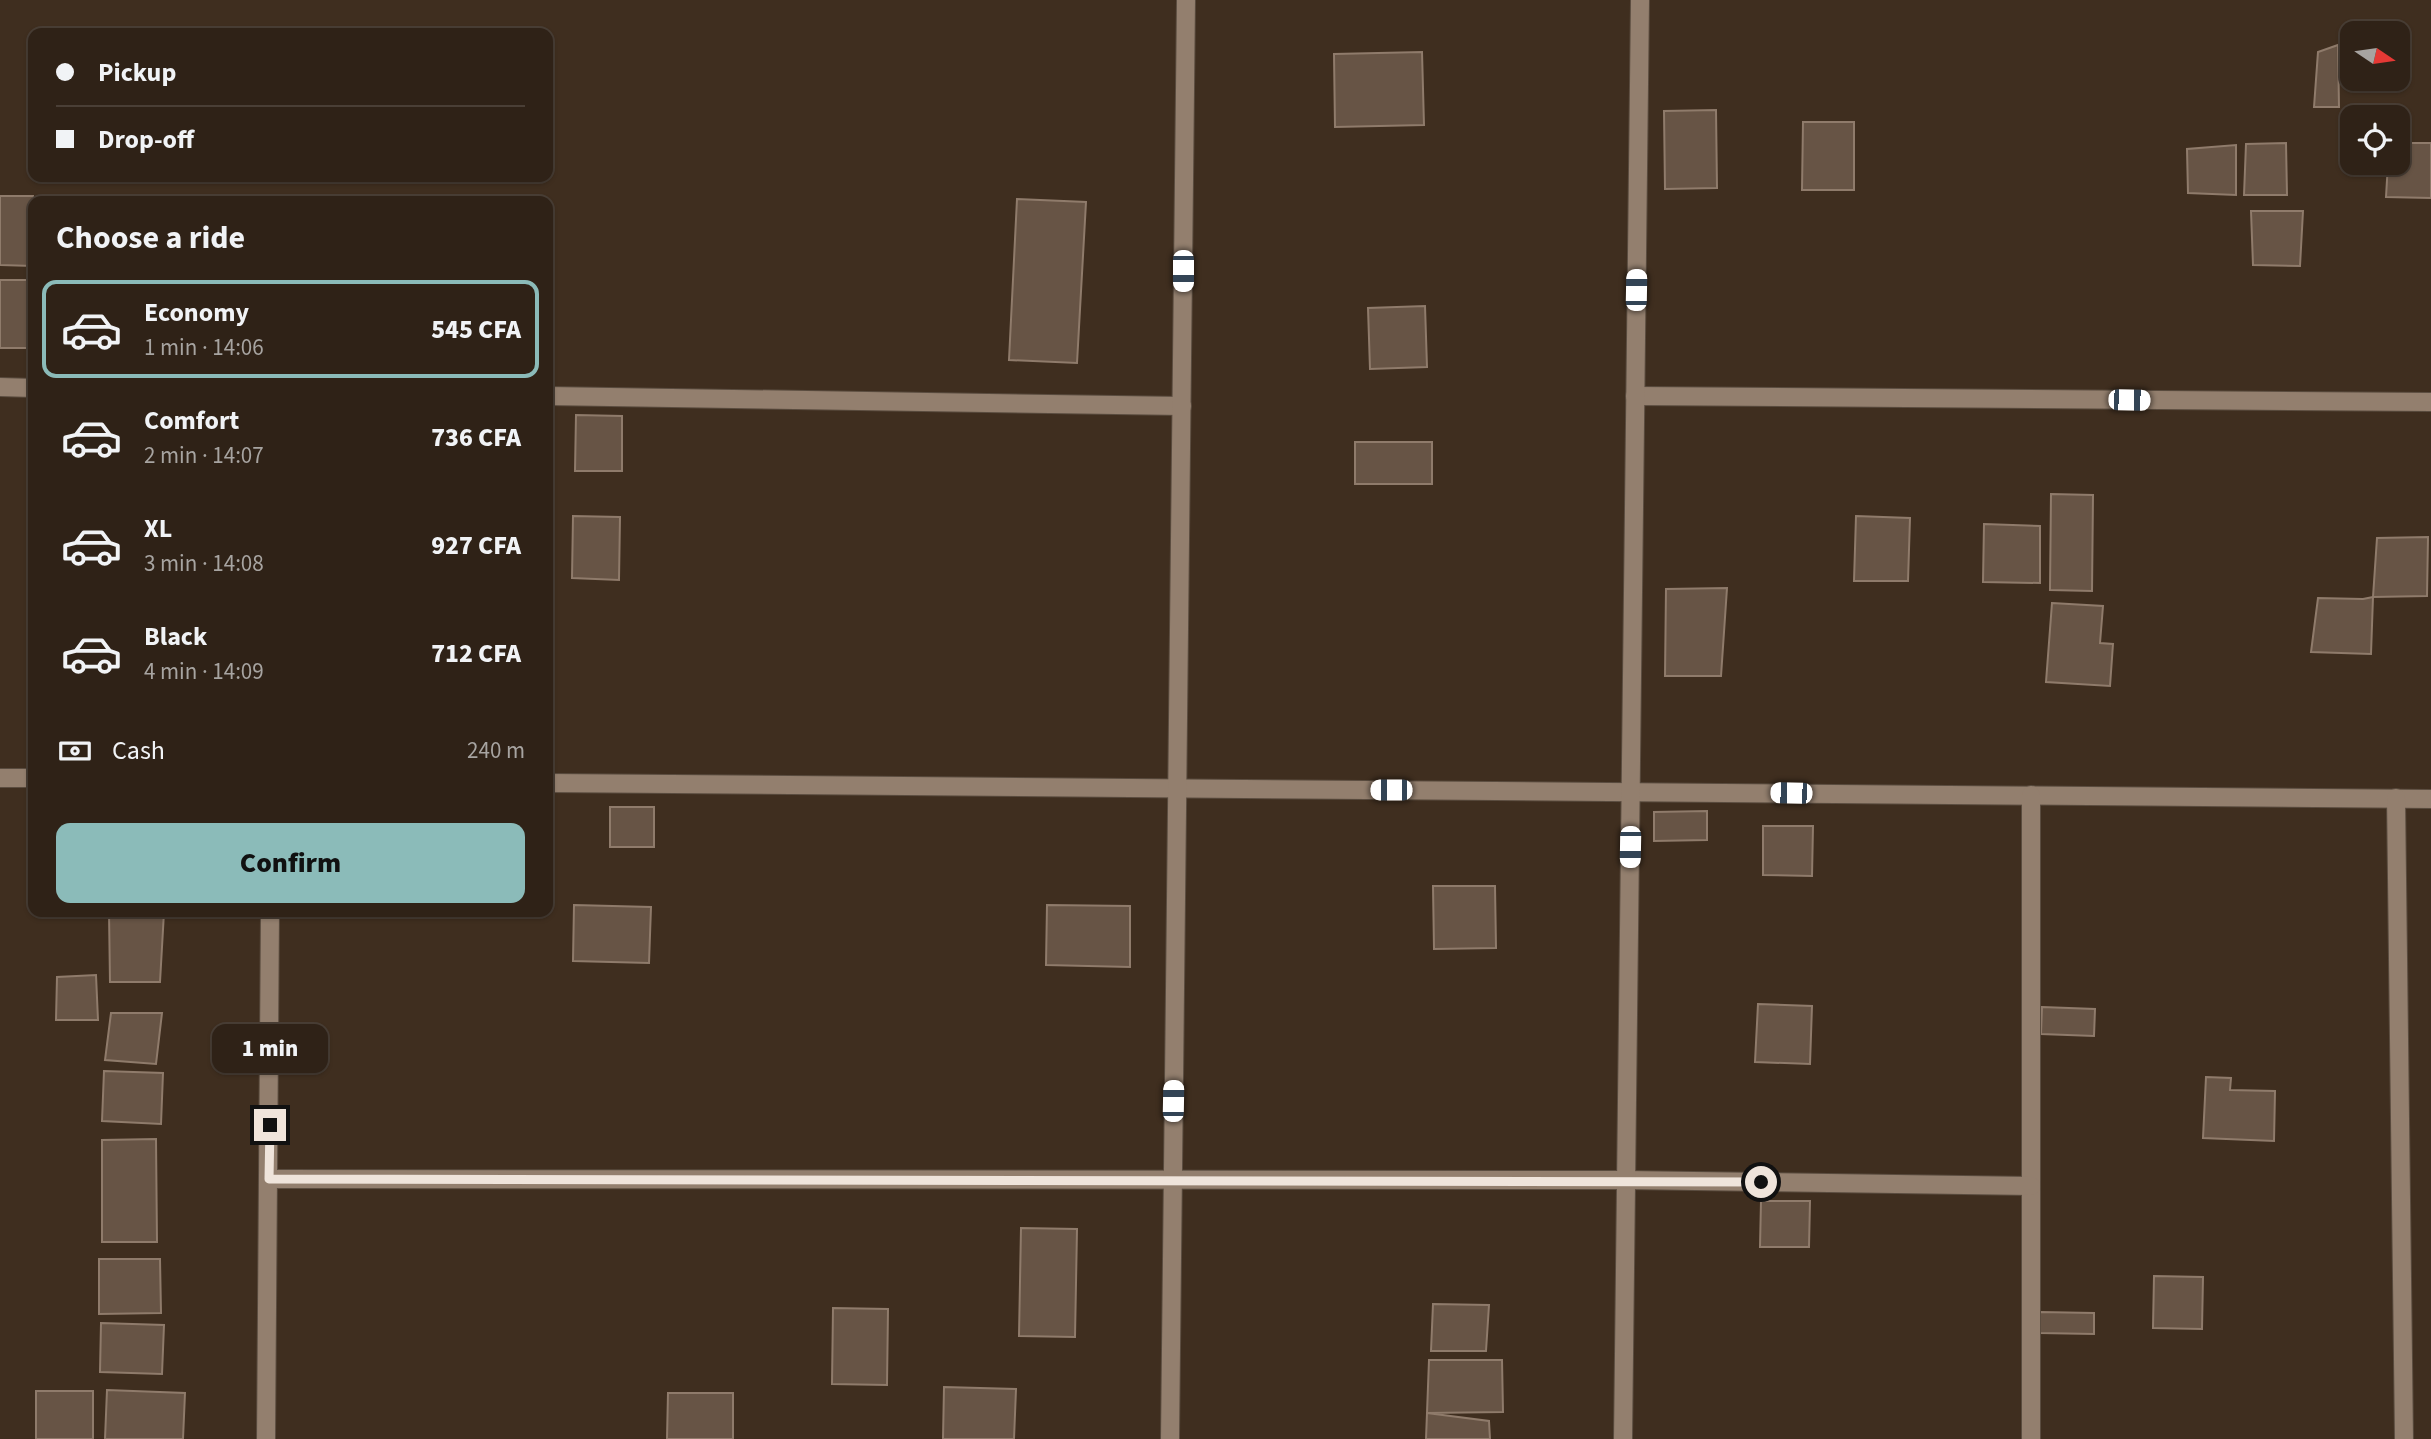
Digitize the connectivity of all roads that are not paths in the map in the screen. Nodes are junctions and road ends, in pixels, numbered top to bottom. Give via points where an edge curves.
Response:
1 (1186, 0) edge
2 (1640, 0) edge
3 (0, 387) edge
4 (28, 388) edge
5 (553, 396) edge
6 (1635, 396) junction
7 (2431, 402) edge
8 (1182, 406) junction
9 (0, 778) edge
10 (28, 778) edge
11 (553, 783) edge
12 (1178, 788) junction
13 (1630, 792) junction
14 (2031, 796) junction
15 (2396, 798) junction
16 (2431, 799) edge
17 (270, 917) edge
18 (269, 1179) junction
19 (1171, 1180) junction
20 (1626, 1181) junction
21 (2031, 1186) junction
22 (266, 1439) edge
23 (1170, 1439) edge
24 (1623, 1439) edge
25 (2031, 1439) edge
26 (2404, 1439) edge

1 - 8 street
2 - 6 street
3 - 4 street
5 - 8 street
6 - 7 street
6 - 13 street
8 - 12 street
9 - 10 street
11 - 12 street
12 - 13 street
12 - 19 street
13 - 14 street
13 - 20 street
14 - 15 street
14 - 21 street
15 - 16 street
15 - 26 street
17 - 18 street
18 - 19 street
18 - 22 street
19 - 20 street
19 - 23 street
20 - 21 street
20 - 24 street
21 - 25 street

